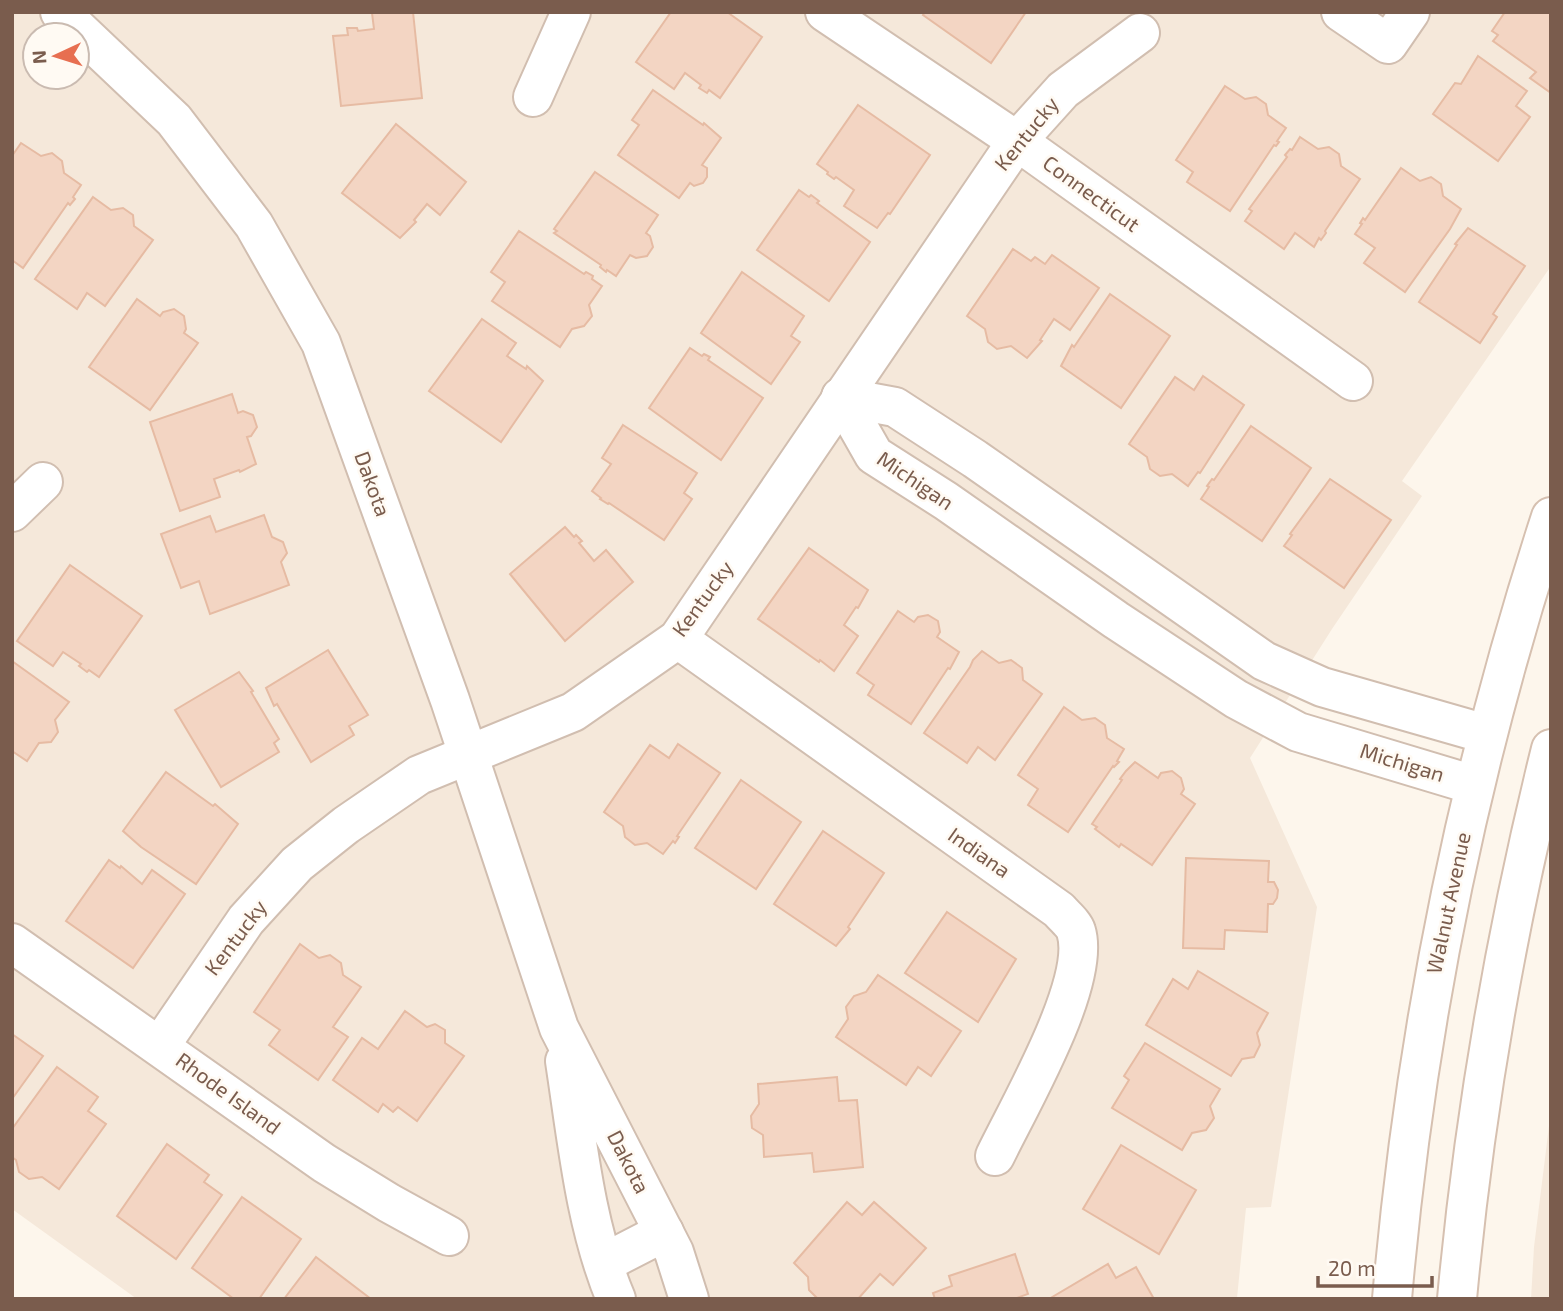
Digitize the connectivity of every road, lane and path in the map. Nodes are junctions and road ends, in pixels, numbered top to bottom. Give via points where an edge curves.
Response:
1 (60, 12) edge
2 (571, 12) edge
3 (825, 12) edge
4 (1342, 12) edge
5 (1410, 12) edge
6 (1140, 33) dead end
7 (533, 97) dead end
8 (1017, 141) junction
9 (1353, 381) dead end
10 (841, 397) junction
11 (43, 482) dead end
12 (1026, 494) junction
13 (12, 512) edge
14 (1551, 517) edge
15 (997, 537) junction
16 (678, 639) junction
17 (1486, 734) junction
18 (1551, 749) edge
19 (468, 754) junction
20 (1474, 785) junction
21 (12, 943) edge
22 (559, 1028) junction
23 (160, 1046) junction
24 (995, 1156) dead end
25 (664, 1233) junction
26 (450, 1236) dead end
27 (604, 1263) junction
28 (616, 1299) edge
29 (688, 1299) edge
30 (1392, 1299) edge
31 (1457, 1299) edge

1 - 19 street, Dakota via 174,120 254,225 321,344
2 - 7 street
3 - 8 street, Connecticut
4 - 5 street via 1388,44
6 - 8 street, Kentucky via 1063,90
8 - 9 street, Connecticut
8 - 10 street, Kentucky
10 - 12 street via 895,407
10 - 15 street, Michigan via 874,455
10 - 16 street, Kentucky
11 - 13 street
12 - 15 street
12 - 17 street via 1264,661 1322,687
14 - 17 street, Walnut Avenue
15 - 20 street, Michigan via 1236,699 1298,732
16 - 19 street, Kentucky via 573,712
16 - 24 street, Indiana via 1059,910 1076,929 1079,962 1068,1007
17 - 20 street, Walnut Avenue
18 - 31 street via 1494,1018
19 - 22 street, Dakota
19 - 23 street, Kentucky via 419,775 297,864 246,920
20 - 30 street, Walnut Avenue via 1423,1043
21 - 23 street, Rhode Island
22 - 25 street, Dakota
22 - 27 street, Dakota via 585,1189
23 - 26 street, Rhode Island via 324,1163
25 - 27 street
25 - 29 street, Dakota
27 - 28 street, Dakota

